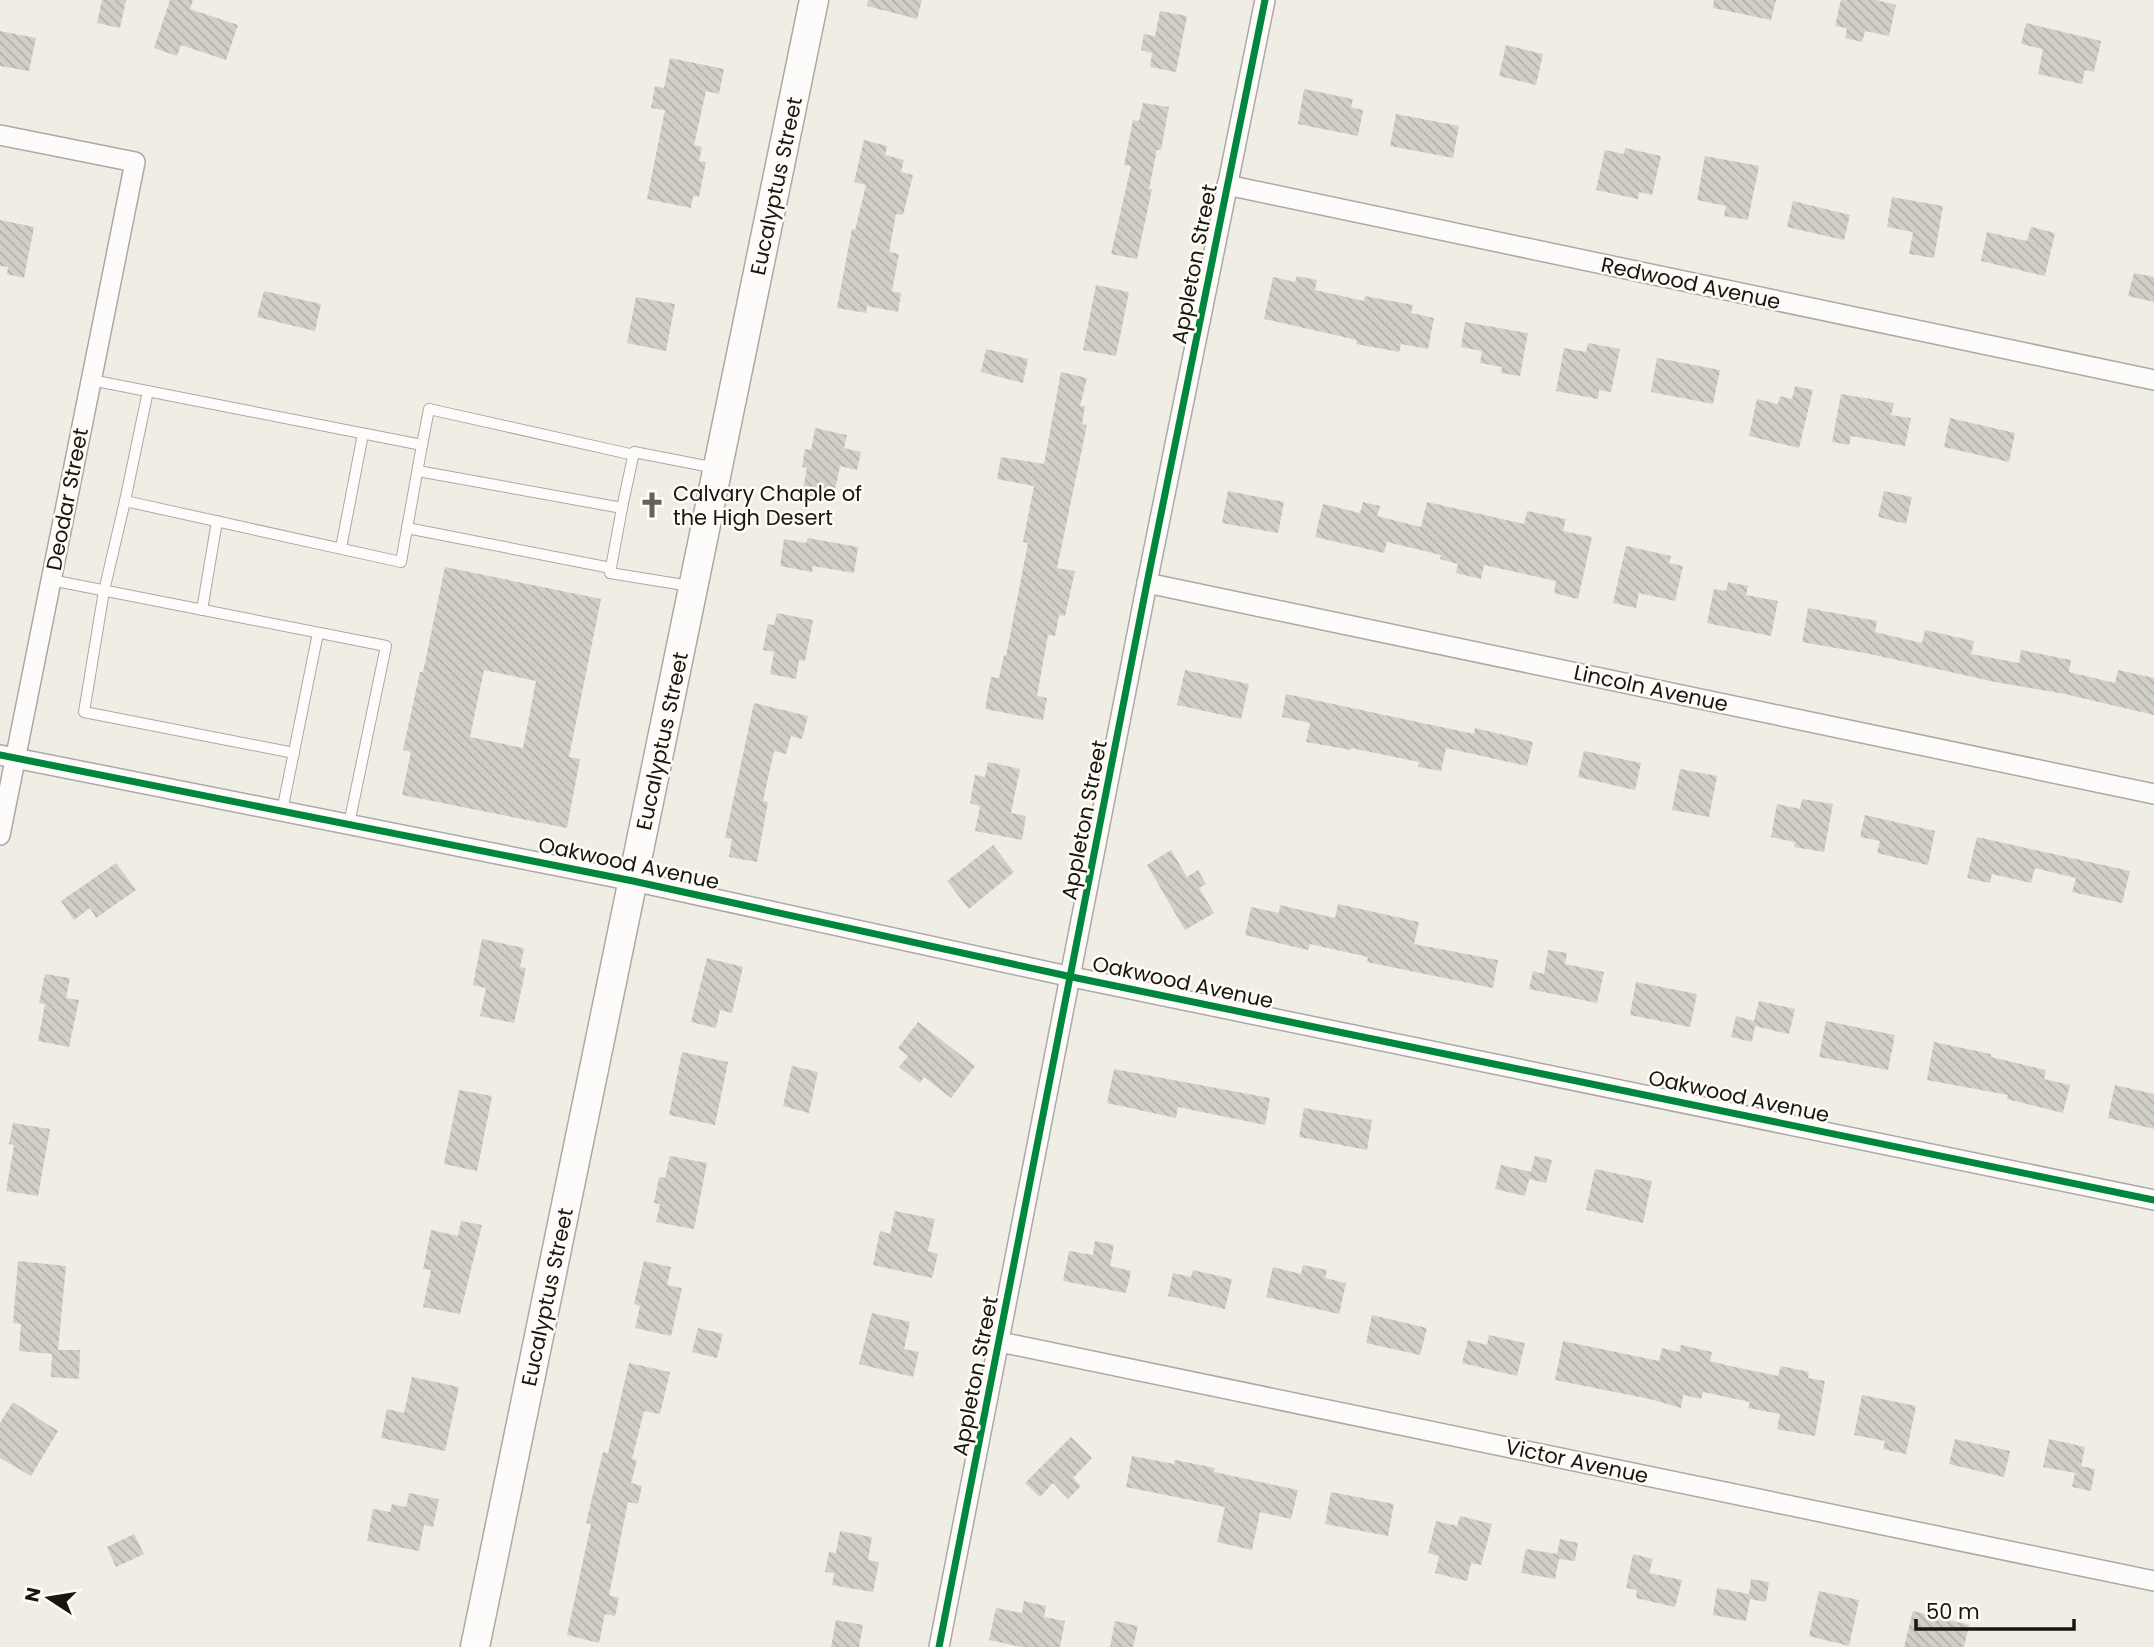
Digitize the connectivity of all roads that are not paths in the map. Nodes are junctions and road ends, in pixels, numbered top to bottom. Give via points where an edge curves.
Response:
1 (814, 0) edge
2 (1265, 0) edge
3 (0, 135) edge
4 (1227, 186) junction
5 (91, 380) junction
6 (2154, 380) edge
7 (148, 391) junction
8 (363, 433) junction
9 (422, 445) junction
10 (634, 454) junction
11 (718, 469) junction
12 (418, 471) junction
13 (125, 501) junction
14 (622, 508) junction
15 (217, 521) junction
16 (407, 528) junction
17 (341, 548) junction
18 (611, 568) junction
19 (51, 580) junction
20 (1147, 583) junction
21 (693, 587) junction
22 (104, 591) junction
23 (202, 610) junction
24 (318, 633) junction
25 (294, 753) junction
26 (8, 756) edge
27 (2154, 794) edge
28 (282, 811) junction
29 (349, 824) junction
30 (0, 835) edge
31 (633, 881) junction
32 (1072, 977) junction
33 (2154, 1200) edge
34 (1000, 1342) junction
35 (2154, 1581) edge
36 (475, 1647) edge
37 (939, 1647) edge

1 - 11 main road, Eucalyptus Street
2 - 4 street, Appleton Street
3 - 5 street, Deodar Street via 135,162
4 - 6 street, Redwood Avenue
4 - 20 street, Appleton Street
5 - 7 lane
5 - 19 street, Deodar Street
7 - 8 lane
7 - 13 lane
8 - 9 lane
8 - 17 lane
9 - 10 lane via 429,409
9 - 12 lane
10 - 11 lane
10 - 14 lane
11 - 21 main road, Eucalyptus Street
12 - 14 lane
12 - 16 lane
13 - 15 lane
13 - 22 lane
14 - 18 lane
15 - 17 lane
15 - 23 lane
16 - 17 lane via 401,562
16 - 18 lane
18 - 21 lane via 610,573
19 - 22 lane
19 - 26 street, Deodar Street
20 - 27 street, Lincoln Avenue
20 - 32 street, Appleton Street
21 - 31 main road, Eucalyptus Street
22 - 23 lane
22 - 25 lane via 84,712
23 - 24 lane
24 - 25 lane
24 - 29 lane via 386,646
25 - 28 lane
26 - 28 street, Oakwood Avenue
26 - 30 street, Deodar Street
28 - 29 street, Oakwood Avenue
29 - 31 street, Oakwood Avenue
31 - 32 street, Oakwood Avenue
31 - 36 main road, Eucalyptus Street
32 - 33 street, Oakwood Avenue
32 - 34 street, Appleton Street
34 - 35 street, Victor Avenue
34 - 37 street, Appleton Street

